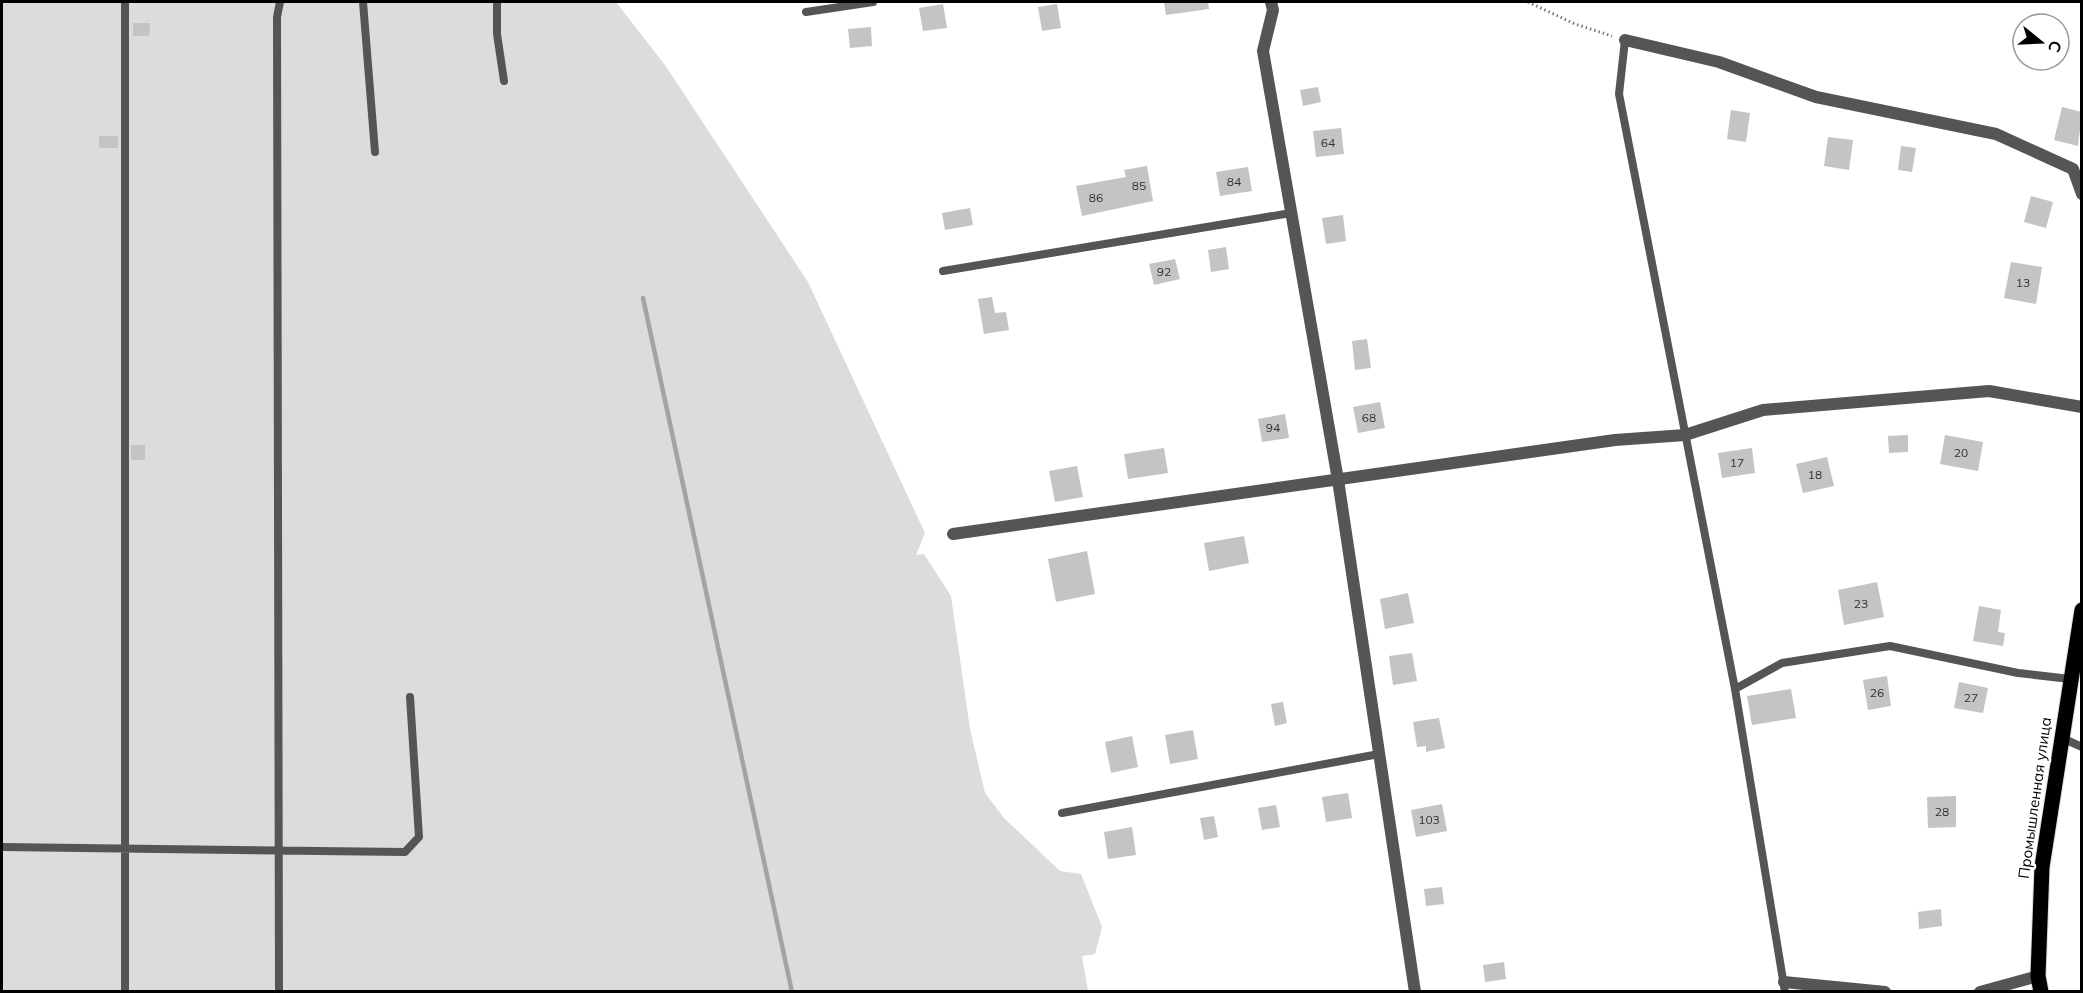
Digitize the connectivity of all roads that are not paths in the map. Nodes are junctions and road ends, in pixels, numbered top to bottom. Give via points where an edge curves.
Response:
1 (125, 2) edge
2 (280, 2) edge
3 (363, 2) edge
4 (497, 2) edge
5 (873, 2) edge
6 (1271, 2) edge
7 (806, 12) dead end
8 (1625, 40) joint
9 (504, 81) dead end
10 (375, 152) dead end
11 (2082, 194) edge
12 (1291, 213) junction
13 (943, 271) dead end
14 (2082, 407) edge
15 (1685, 435) junction
16 (1338, 480) junction
17 (953, 534) dead end
18 (2082, 610) edge
19 (2070, 679) junction
20 (1736, 689) junction
21 (410, 697) dead end
22 (2062, 738) junction
23 (2082, 747) edge
24 (1379, 754) junction
25 (1062, 813) dead end
26 (2, 847) edge
27 (125, 848) junction
28 (279, 850) junction
29 (2038, 976) junction
30 (1784, 987) edge
31 (125, 992) edge
32 (279, 992) edge
33 (1415, 992) edge
34 (1885, 992) edge
35 (1980, 992) edge
36 (2041, 992) edge

1 - 27 lane
2 - 28 lane
3 - 10 lane
4 - 9 lane
5 - 7 lane
6 - 12 street via 1273,10 1263,51
8 - 11 street via 1719,62 1816,97 1996,134 2073,169
8 - 15 lane via 1618,94
12 - 13 lane
12 - 16 street
14 - 15 street via 1989,391 1763,410
15 - 16 street via 1615,440
15 - 20 lane
16 - 17 street
16 - 24 street
18 - 19 main road, Промышленная улица
19 - 20 lane via 2018,673 1890,646 1782,663
19 - 22 main road, Промышленная улица
20 - 30 lane
21 - 28 lane via 419,837 405,852
22 - 23 lane
22 - 29 main road, Промышленная улица via 2042,867
24 - 25 lane
24 - 33 street
26 - 27 lane
27 - 28 lane
27 - 31 lane
28 - 32 lane
29 - 35 street
29 - 36 main road, Промышленная улица
30 - 34 street

